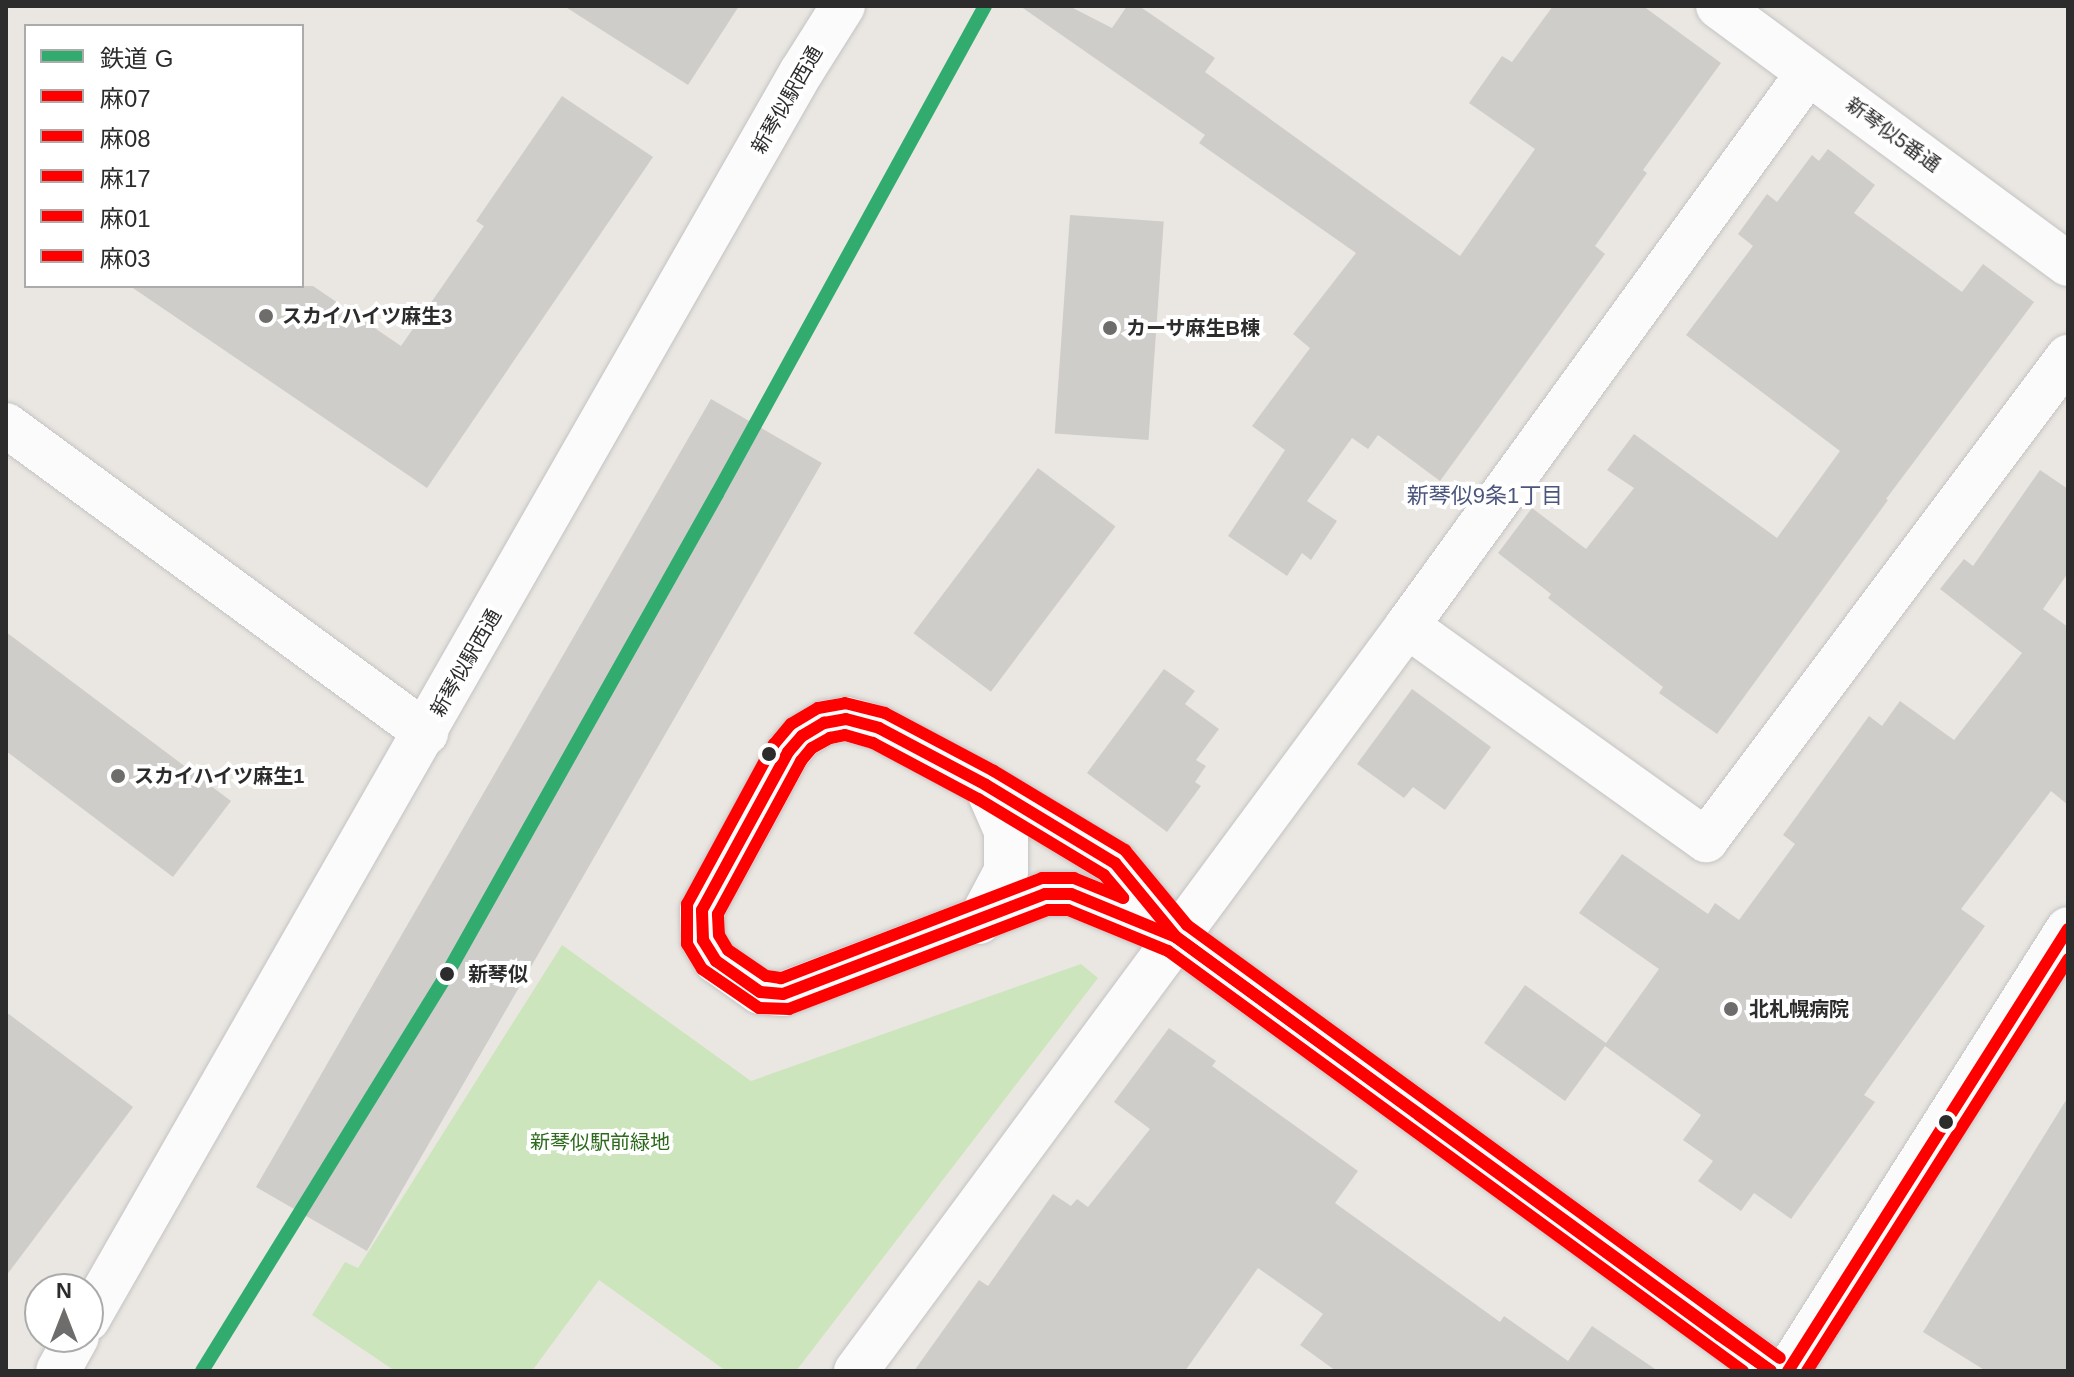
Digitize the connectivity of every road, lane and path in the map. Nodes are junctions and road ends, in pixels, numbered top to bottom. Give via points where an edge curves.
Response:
1 (843, 6) edge
2 (1718, 6) edge
3 (1808, 73) junction
4 (2068, 264) edge
5 (2068, 357) edge
6 (6, 425) edge
7 (1407, 626) junction
8 (426, 733) junction
9 (986, 785) junction
10 (979, 922) junction
11 (2068, 929) edge
12 (1176, 937) junction
13 (104, 1291) edge
14 (68, 1353) edge
15 (58, 1371) edge
16 (856, 1371) edge
17 (1771, 1371) edge
18 (1788, 1371) edge

1 - 8 street, 新琴似駅西通
2 - 3 street, 新琴似5番通
3 - 4 street, 新琴似5番通
3 - 7 street
5 - 7 street via 1706,840
6 - 8 street
7 - 12 street
8 - 13 street, 新琴似駅西通
9 - 10 street via 1006,831 1006,871
9 - 10 street via 879,728 846,719 824,723 788,752 702,910 703,940 716,961 760,992 783,994
9 - 12 street via 1115,863
10 - 12 street via 1045,894 1071,894
11 - 18 street
12 - 16 street
12 - 17 street
14 - 15 street

